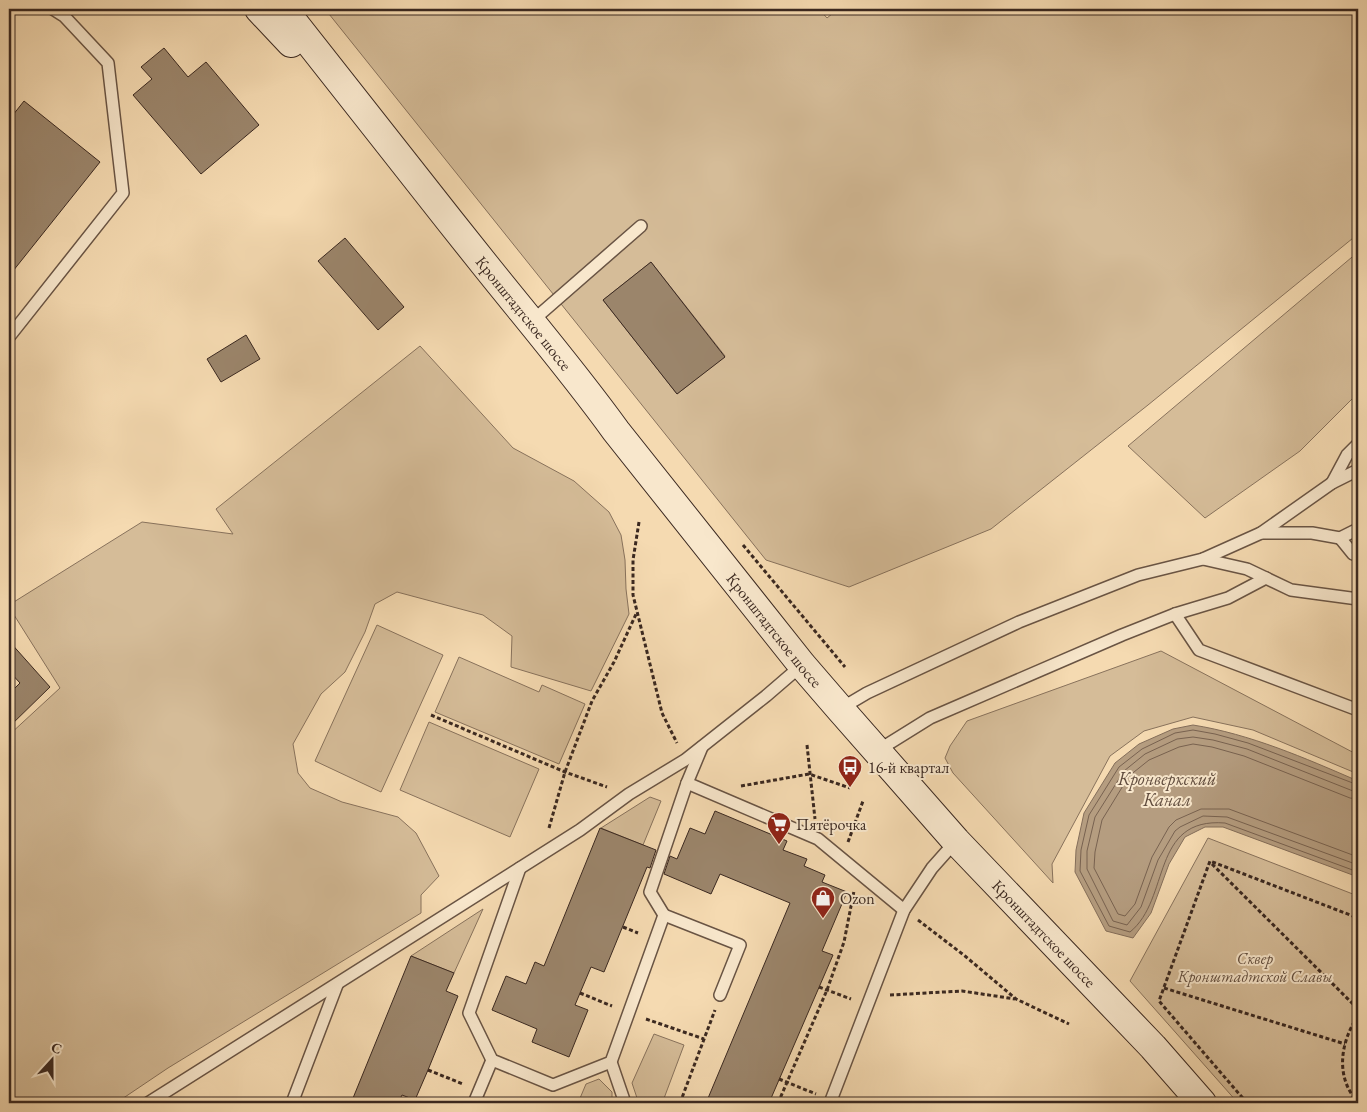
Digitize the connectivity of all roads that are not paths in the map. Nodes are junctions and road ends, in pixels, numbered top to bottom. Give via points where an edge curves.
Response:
1 (53, 9) edge
2 (259, 9) edge
3 (283, 9) edge
4 (378, 131) junction
5 (641, 226) dead end
6 (530, 322) junction
7 (9, 337) edge
8 (1358, 444) edge
9 (1358, 470) edge
10 (1332, 483) junction
11 (1358, 529) edge
12 (1261, 533) junction
13 (1340, 538) junction
14 (1358, 555) edge
15 (1203, 559) junction
16 (1266, 578) junction
17 (1358, 599) edge
18 (1174, 614) junction
19 (802, 665) junction
20 (840, 709) junction
21 (1358, 710) edge
22 (703, 746) junction
23 (877, 751) junction
24 (687, 783) junction
25 (956, 841) junction
26 (520, 868) junction
27 (904, 910) junction
28 (664, 915) junction
29 (337, 985) junction
30 (720, 995) road end
31 (492, 1060) junction
32 (611, 1062) junction
33 (830, 1102) edge
34 (148, 1103) edge
35 (292, 1103) edge
36 (474, 1103) edge
37 (625, 1103) edge
38 (1202, 1103) edge

1 - 7 lane via 64,16 108,64 123,193
2 - 4 main road, Кронштадтское шоссе
3 - 4 main road, Кронштадтское шоссе
4 - 6 main road, Кронштадтское шоссе
5 - 6 lane
6 - 19 main road, Кронштадтское шоссе
8 - 10 lane via 1347,455
9 - 10 lane
10 - 12 lane
11 - 13 lane
12 - 13 lane via 1312,533
12 - 15 lane
13 - 14 lane via 1353,554
15 - 16 lane via 1247,569
15 - 20 lane via 1138,575 1019,622 867,693
16 - 17 lane via 1291,590
16 - 18 lane via 1228,598
18 - 21 lane via 1199,650
18 - 23 lane via 930,718
19 - 20 main road, Кронштадтское шоссе
19 - 22 lane
20 - 23 main road, Кронштадтское шоссе
22 - 24 lane
22 - 26 lane
23 - 25 main road, Кронштадтское шоссе
24 - 27 lane via 818,839
24 - 28 lane via 650,892
25 - 27 lane via 932,868
25 - 38 main road, Кронштадтское шоссе via 1153,1047
26 - 29 lane
26 - 31 lane via 469,1013
27 - 33 lane
28 - 30 lane via 740,945
28 - 32 lane
29 - 34 lane
29 - 35 lane
31 - 32 lane via 553,1085
31 - 36 lane
32 - 37 lane

